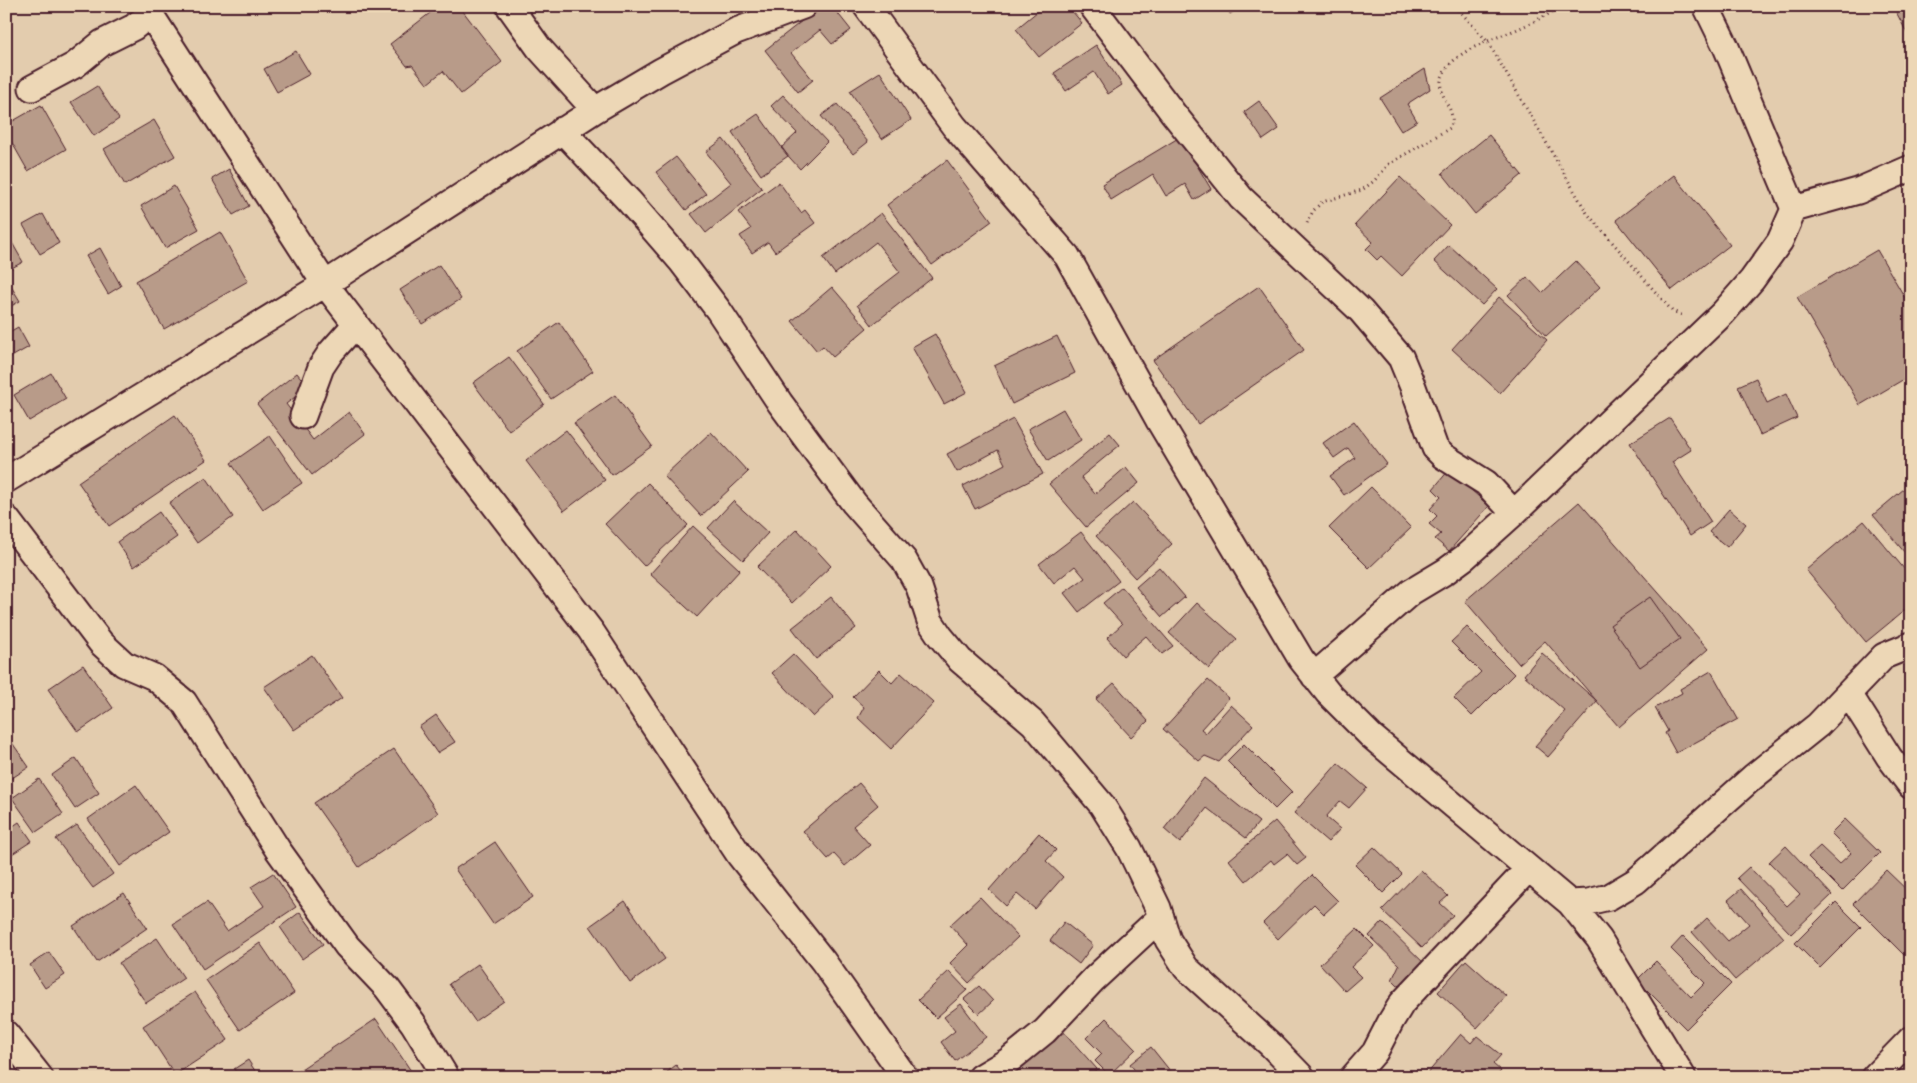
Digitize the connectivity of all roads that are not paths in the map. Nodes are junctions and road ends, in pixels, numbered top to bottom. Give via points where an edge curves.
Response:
1 (509, 6) edge
2 (803, 6) edge
3 (866, 6) edge
4 (1092, 6) edge
5 (1706, 6) edge
6 (147, 10) edge
7 (32, 88) dead end
8 (595, 110) junction
9 (562, 130) junction
10 (1911, 168) edge
11 (1794, 209) junction
12 (325, 284) junction
13 (356, 324) junction
14 (302, 416) dead end
15 (6, 480) edge
16 (1514, 513) junction
17 (6, 518) edge
18 (1911, 645) edge
19 (1314, 676) junction
20 (1849, 694) junction
21 (1911, 786) edge
22 (1528, 869) junction
23 (1570, 903) junction
24 (1161, 917) junction
25 (6, 1034) edge
26 (1911, 1039) edge
27 (40, 1077) edge
28 (446, 1077) edge
29 (905, 1077) edge
30 (981, 1077) edge
31 (1302, 1077) edge
32 (1353, 1077) edge
33 (1683, 1077) edge
34 (1874, 1077) edge

1 - 8 street via 539,48
2 - 8 street via 736,31
3 - 19 street via 954,126 1067,256 1248,573
4 - 16 street via 1241,198 1361,312 1401,358 1435,448 1486,483
5 - 11 street
6 - 7 street via 134,27 102,43 75,65
6 - 12 street
8 - 9 street
9 - 12 street
9 - 24 street via 629,201 719,311 791,418 854,503 904,560 913,574 930,621 940,636 960,660 1033,722 1102,805 1129,848
10 - 11 street via 1858,191
11 - 16 street via 1780,241 1752,280 1711,325
12 - 13 street
12 - 15 street
13 - 14 street via 321,367
13 - 29 street via 591,631 740,856 823,961
16 - 19 street via 1465,557 1411,592
17 - 28 street via 101,643 124,664 154,677 184,702 278,850 347,946 387,988
18 - 20 street via 1884,656
19 - 22 street via 1371,736
20 - 21 street
20 - 23 street via 1818,725 1636,881 1608,896
22 - 23 street
22 - 32 street via 1402,1003 1375,1052
23 - 33 street via 1599,939
24 - 30 street via 1094,979 1045,1031 1008,1061
24 - 31 street via 1168,940 1186,968
25 - 27 street
26 - 34 street

